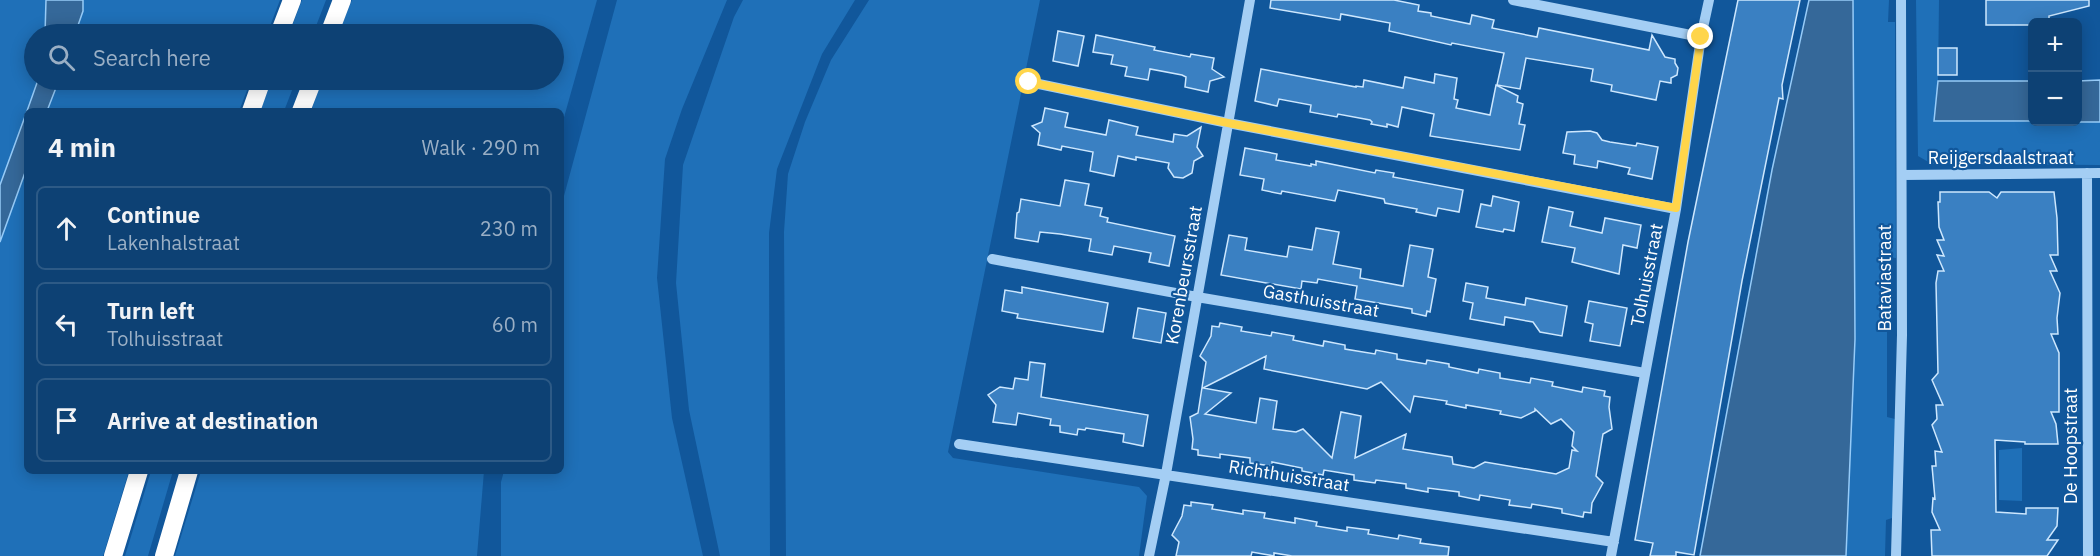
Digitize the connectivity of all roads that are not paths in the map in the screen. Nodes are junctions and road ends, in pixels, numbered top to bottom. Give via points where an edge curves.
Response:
1 (292, 0) edge
2 (342, 0) edge
3 (1250, 0) edge
4 (1513, 0) edge
5 (1709, 0) edge
6 (1901, 0) edge
7 (283, 24) edge
8 (333, 24) edge
9 (1701, 37) junction
10 (1029, 82) dead end
11 (258, 90) edge
12 (309, 90) edge
13 (252, 108) edge
14 (302, 108) edge
15 (1228, 123) junction
16 (2087, 173) junction
17 (2100, 173) edge
18 (1902, 175) junction
19 (1676, 208) junction
20 (992, 259) dead end
21 (1197, 297) junction
22 (2088, 335) junction
23 (2100, 335) edge
24 (1645, 372) junction
25 (959, 444) dead end
26 (138, 474) edge
27 (188, 474) edge
28 (1166, 474) junction
29 (1614, 542) junction
30 (113, 556) edge
31 (164, 556) edge
32 (1149, 556) edge
33 (1611, 556) edge
34 (1896, 556) edge
35 (2088, 556) edge

1 - 7 highway
2 - 8 highway
3 - 15 street, Korenbeursstraat
4 - 9 street
5 - 9 street, Tolhuisstraat
6 - 18 street, Bataviastraat
9 - 19 street, Tolhuisstraat
10 - 15 street
11 - 13 highway
12 - 14 highway
15 - 19 street
15 - 21 street, Korenbeursstraat
16 - 17 street, Reijgersdaalstraat
16 - 18 street, Reijgersdaalstraat
16 - 22 street, De Hoopstraat
18 - 34 street, Bataviastraat
19 - 24 street, Tolhuisstraat
20 - 21 street, Gasthuisstraat
21 - 24 street, Gasthuisstraat
21 - 28 street, Korenbeursstraat
22 - 23 street
22 - 35 street, De Hoopstraat
24 - 29 street, Tolhuisstraat
25 - 28 street, Richthuisstraat
26 - 30 highway
27 - 31 highway
28 - 29 street, Richthuisstraat
28 - 32 street, Korenbeursstraat
29 - 33 street, Tolhuisstraat

